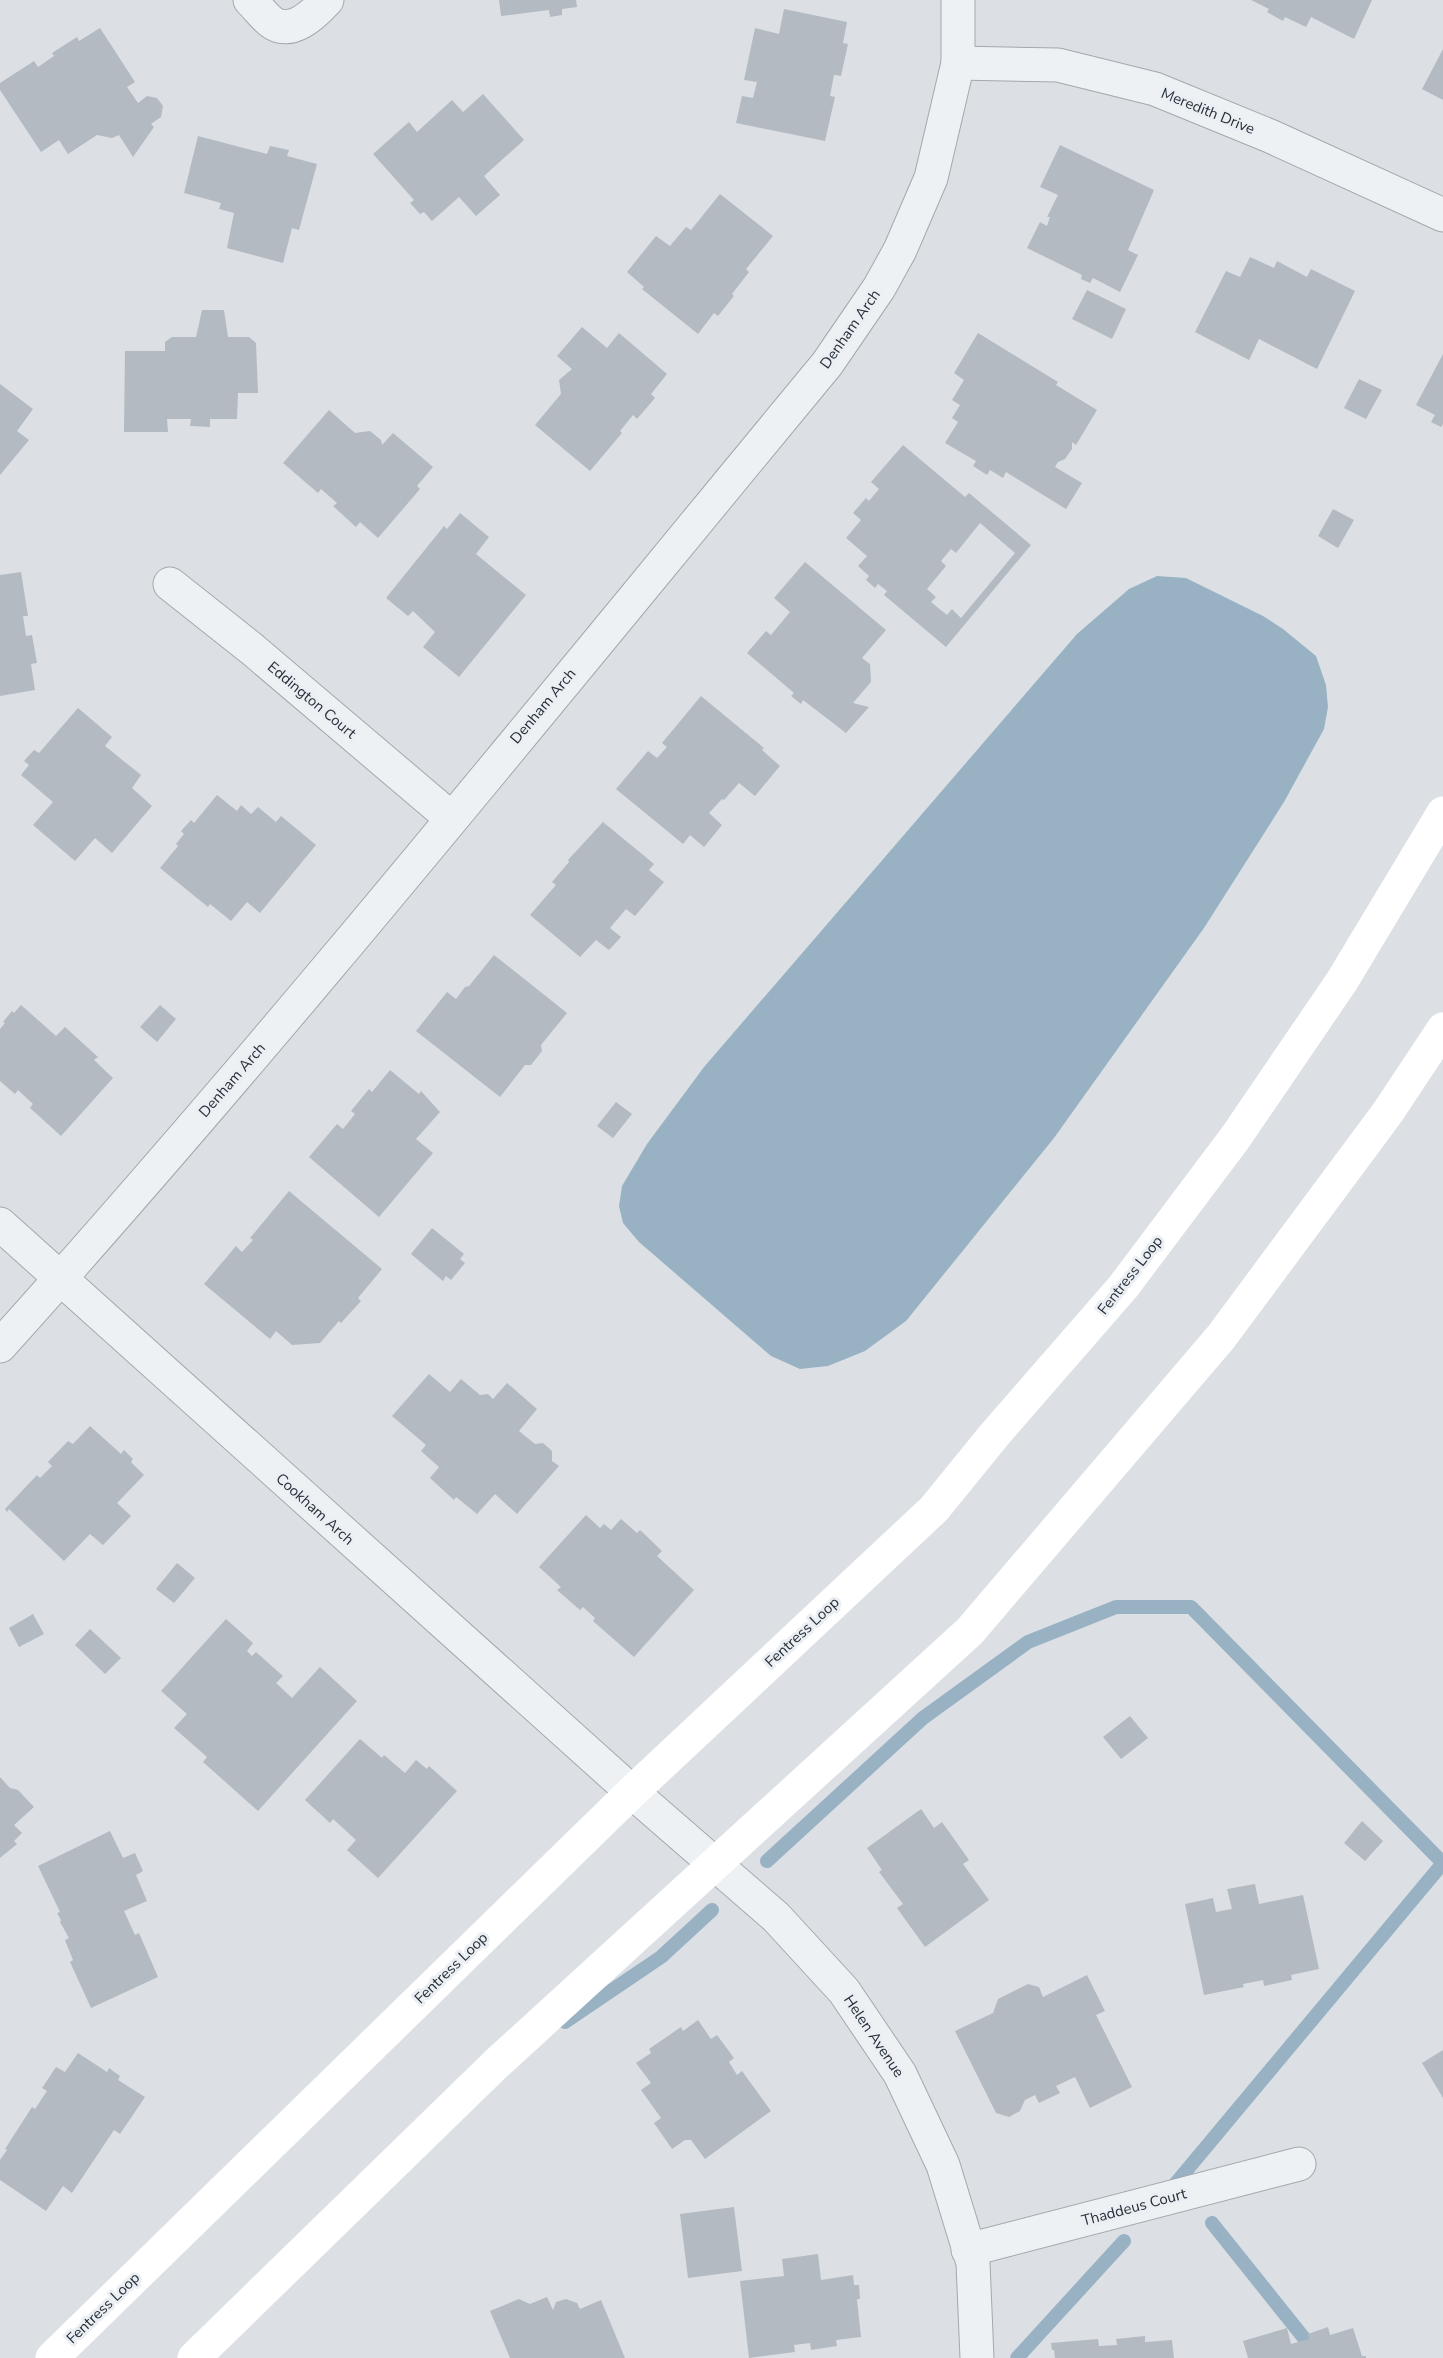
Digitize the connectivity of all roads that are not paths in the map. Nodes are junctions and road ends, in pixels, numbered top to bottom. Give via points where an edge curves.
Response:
1 (250, 0) edge
2 (327, 0) edge
3 (958, 0) edge
4 (958, 63) junction
5 (1443, 216) edge
6 (170, 584) dead end
7 (1443, 813) edge
8 (451, 818) junction
9 (1443, 1029) edge
10 (0, 1224) edge
11 (60, 1280) junction
12 (0, 1346) edge
13 (632, 1792) junction
14 (714, 1863) junction
15 (1299, 2164) dead end
16 (968, 2250) junction
17 (52, 2358) edge
18 (194, 2358) edge
19 (977, 2358) edge

1 - 2 street via 272,24 286,27 304,22
3 - 4 street, Denham Arch
4 - 5 street, Meredith Drive via 1058,65 1155,89 1270,136
4 - 8 street, Denham Arch via 931,178 879,288 827,364
6 - 8 street, Eddington Court
7 - 13 street, Fentress Loop via 1342,981 1235,1138 1123,1287 934,1509
8 - 11 street, Denham Arch via 358,933
9 - 14 street via 1388,1112 1221,1337 970,1631
10 - 11 street, Cookham Arch
11 - 12 street, Denham Arch
11 - 13 street, Cookham Arch
13 - 14 street, Helen Avenue
13 - 17 street, Fentress Loop
14 - 16 street, Helen Avenue via 776,1917 844,1991 900,2073 943,2165
14 - 18 street via 496,2064
15 - 16 street, Thaddeus Court
16 - 19 street, Helen Avenue via 973,2263

